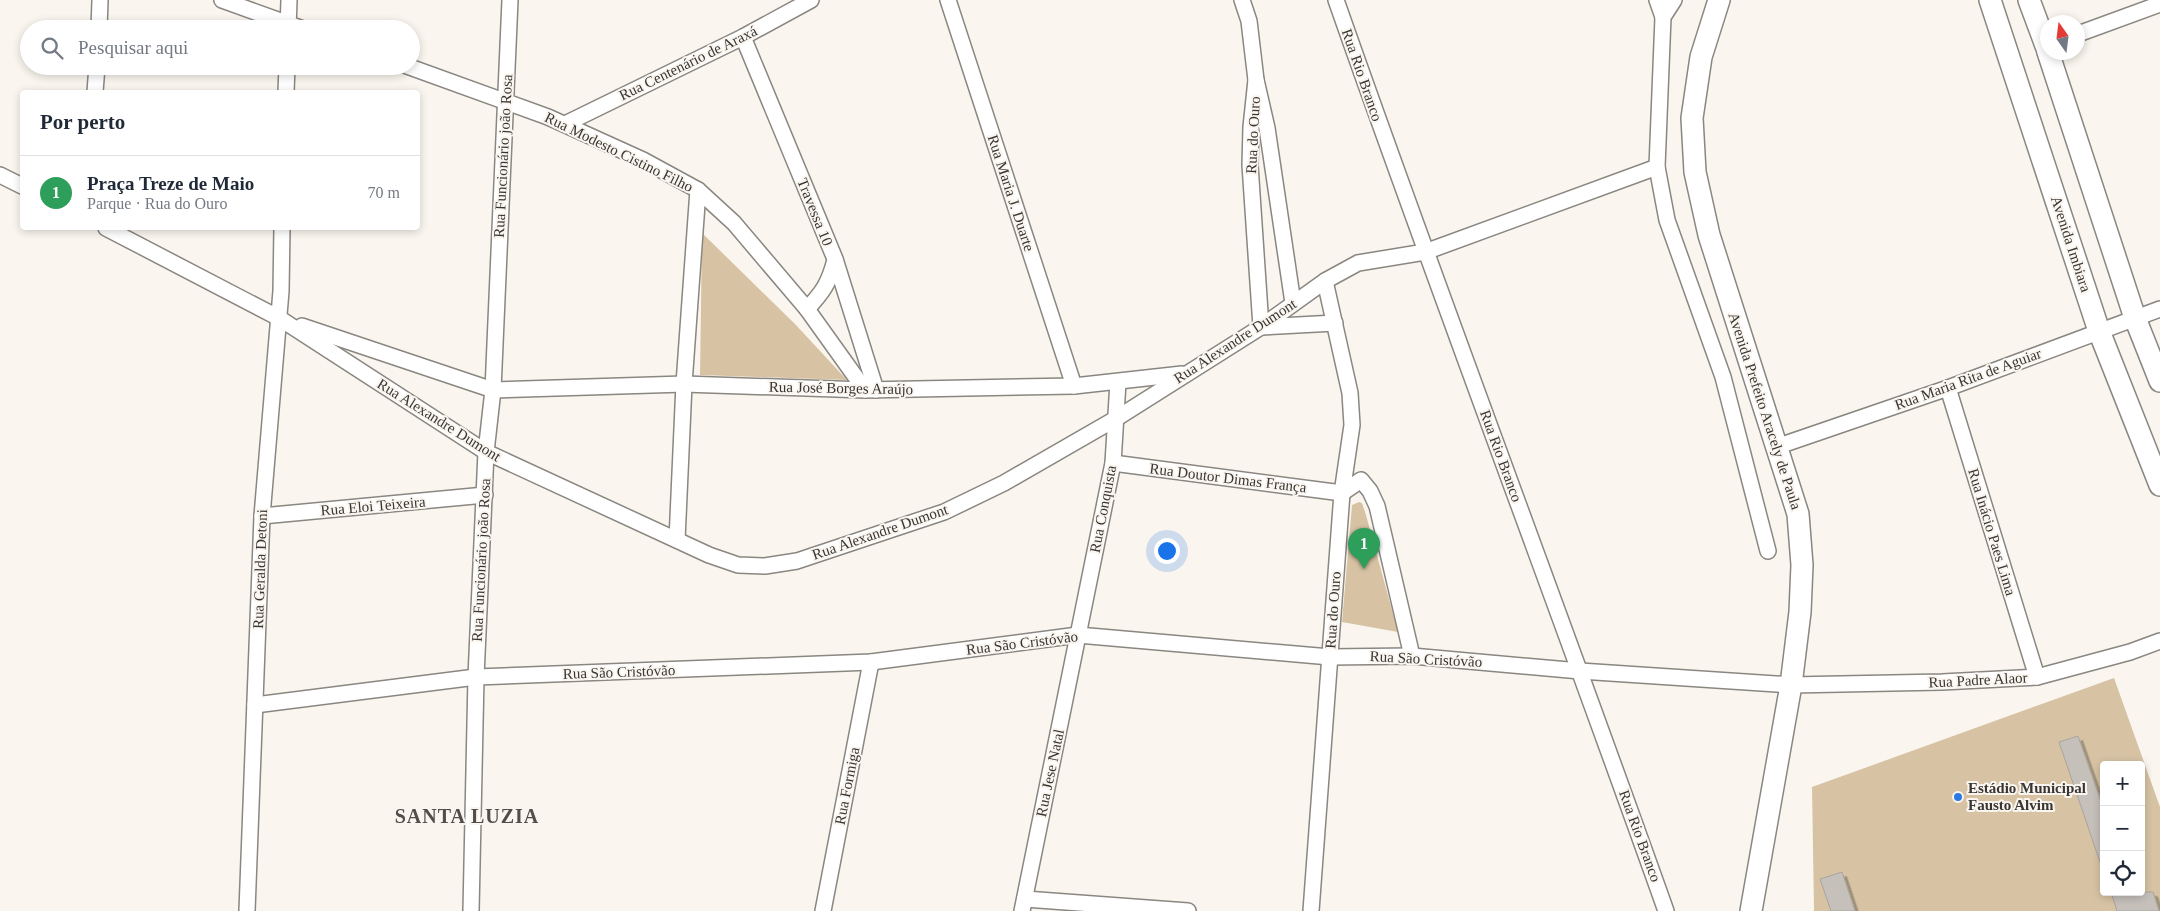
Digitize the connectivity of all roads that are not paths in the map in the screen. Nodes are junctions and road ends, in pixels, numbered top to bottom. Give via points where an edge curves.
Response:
1 (100, 0) edge
2 (222, 0) edge
3 (290, 0) edge
4 (510, 0) edge
5 (811, 0) edge
6 (948, 0) edge
7 (1242, 0) edge
8 (1336, 0) edge
9 (1657, 0) edge
10 (1674, 0) edge
11 (1990, 0) edge
12 (2029, 0) edge
13 (1720, 1) edge
14 (2160, 4) edge
15 (1664, 17) junction
16 (99, 20) edge
17 (273, 20) edge
18 (288, 20) edge
19 (2040, 29) edge
20 (2085, 31) edge
21 (743, 38) junction
22 (2051, 60) edge
23 (420, 71) edge
24 (96, 75) edge
25 (287, 75) edge
26 (1256, 80) junction
27 (95, 90) edge
28 (286, 90) edge
29 (505, 102) junction
30 (565, 124) junction
31 (1657, 167) junction
32 (0, 175) edge
33 (20, 185) edge
34 (698, 190) junction
35 (110, 230) edge
36 (282, 230) edge
37 (1425, 252) junction
38 (835, 260) junction
39 (1325, 281) junction
40 (1293, 304) junction
41 (807, 309) junction
42 (2160, 309) edge
43 (279, 318) junction
44 (2135, 318) junction
45 (1335, 323) junction
46 (1261, 327) junction
47 (2099, 331) junction
48 (1188, 373) junction
49 (2160, 381) edge
50 (1118, 382) junction
51 (684, 384) junction
52 (1074, 386) junction
53 (1948, 388) junction
54 (493, 390) junction
55 (871, 390) junction
56 (1116, 418) junction
57 (1776, 447) junction
58 (486, 452) junction
59 (1113, 463) junction
60 (2160, 485) edge
61 (1342, 492) junction
62 (485, 495) junction
63 (262, 516) junction
64 (677, 540) junction
65 (1768, 551) dead end
66 (1078, 635) junction
67 (2160, 641) edge
68 (1412, 656) junction
69 (1330, 657) junction
70 (871, 662) junction
71 (1580, 670) junction
72 (2037, 677) junction
73 (476, 678) junction
74 (1791, 685) junction
75 (254, 705) junction
76 (1023, 905) edge
77 (247, 911) edge
78 (471, 911) edge
79 (822, 911) edge
80 (1188, 911) edge
81 (1311, 911) edge
82 (1666, 911) edge
83 (1751, 911) edge

1 - 16 street
2 - 17 street
3 - 18 street
4 - 29 street, Rua Funcionário joão Rosa
5 - 21 street, Rua Centenário de Araxá
6 - 52 street, Rua Maria J. Duarte
7 - 26 street via 1249,21
8 - 37 street, Rua Rio Branco
9 - 15 street
10 - 15 street, Avenida Prefeito Aracely de Paula
11 - 47 main road, Avenida Imbiara
12 - 19 main road
13 - 57 main road, Avenida Prefeito Aracely de Paula via 1701,57 1692,118 1695,172 1709,234
14 - 20 street
15 - 31 street, Avenida Prefeito Aracely de Paula
21 - 30 street, Rua Centenário de Araxá
21 - 38 street, Travessa 10
22 - 44 main road
23 - 29 street, Rua Modesto Cistino Filho
24 - 27 street
25 - 28 street
26 - 40 street, Rua do Ouro via 1267,128
26 - 46 street, Rua do Ouro via 1250,164
29 - 30 street, Rua Modesto Cistino Filho
29 - 54 street, Rua Funcionário joão Rosa
30 - 34 street, Rua Modesto Cistino Filho
31 - 37 street, Rua Alexandre Dumont
31 - 65 street, Avenida Prefeito Aracely de Paula via 1668,220 1724,377
32 - 33 street
34 - 41 street, Rua Modesto Cistino Filho via 734,223
34 - 51 street
35 - 43 street, Rua Alexandre Dumont
36 - 43 street, Rua Geralda Detoni
37 - 39 street, Rua Alexandre Dumont via 1358,263
37 - 71 street, Rua Rio Branco
38 - 41 street via 823,292
38 - 55 street, Travessa 10
39 - 40 street, Rua Alexandre Dumont
39 - 45 street, Rua do Ouro
40 - 46 street, Rua Alexandre Dumont
41 - 55 street, Rua Modesto Cistino Filho
42 - 44 street, Rua Maria Rita de Aguiar
43 - 54 street
43 - 58 street, Rua Alexandre Dumont
43 - 63 street, Rua Geralda Detoni
44 - 47 street, Rua Maria Rita de Aguiar
44 - 49 main road
45 - 46 street
45 - 61 street, Rua do Ouro via 1350,393 1352,425
46 - 48 street, Rua Alexandre Dumont
47 - 53 street, Rua Maria Rita de Aguiar
47 - 60 main road, Avenida Imbiara
48 - 50 street, Rua José Borges Araújo
48 - 56 street, Rua Alexandre Dumont
50 - 52 street, Rua José Borges Araújo
50 - 56 street, Rua Conquista
51 - 54 street, Rua José Borges Araújo
51 - 55 street, Rua José Borges Araújo
51 - 64 street
52 - 55 street, Rua José Borges Araújo
53 - 57 street, Rua Maria Rita de Aguiar
53 - 72 street, Rua Inácio Paes Lima
54 - 58 street, Rua Funcionário joão Rosa
56 - 59 street, Rua Conquista
56 - 64 street, Rua Alexandre Dumont via 1004,483 944,512 797,561 765,566 738,565
57 - 74 main road, Avenida Prefeito Aracely de Paula via 1798,514 1802,565
58 - 62 street, Rua Funcionário joão Rosa
58 - 64 street, Rua Alexandre Dumont
59 - 61 street, Rua Doutor Dimas França
59 - 66 street, Rua Conquista
61 - 68 street via 1361,480 1377,506
61 - 69 street, Rua do Ouro
62 - 63 street, Rua Eloi Teixeira
62 - 73 street, Rua Funcionário joão Rosa
63 - 75 street, Rua Geralda Detoni
66 - 69 street, Rua São Cristóvão
66 - 70 street, Rua São Cristóvão
66 - 76 street, Rua Jese Natal
67 - 72 street, Rua Padre Alaor
68 - 69 street, Rua São Cristóvão
68 - 71 street, Rua São Cristóvão
69 - 81 street, Rua do Ouro
70 - 73 street, Rua São Cristóvão
70 - 79 street, Rua Formiga
71 - 74 street, Rua São Cristóvão
71 - 82 street, Rua Rio Branco
72 - 74 street, Rua Padre Alaor
73 - 75 street, Rua São Cristóvão
73 - 78 street, Rua Funcionário joão Rosa
74 - 83 main road, Avenida Prefeito Aracely de Paula
75 - 77 street, Rua Geralda Detoni
76 - 80 street

